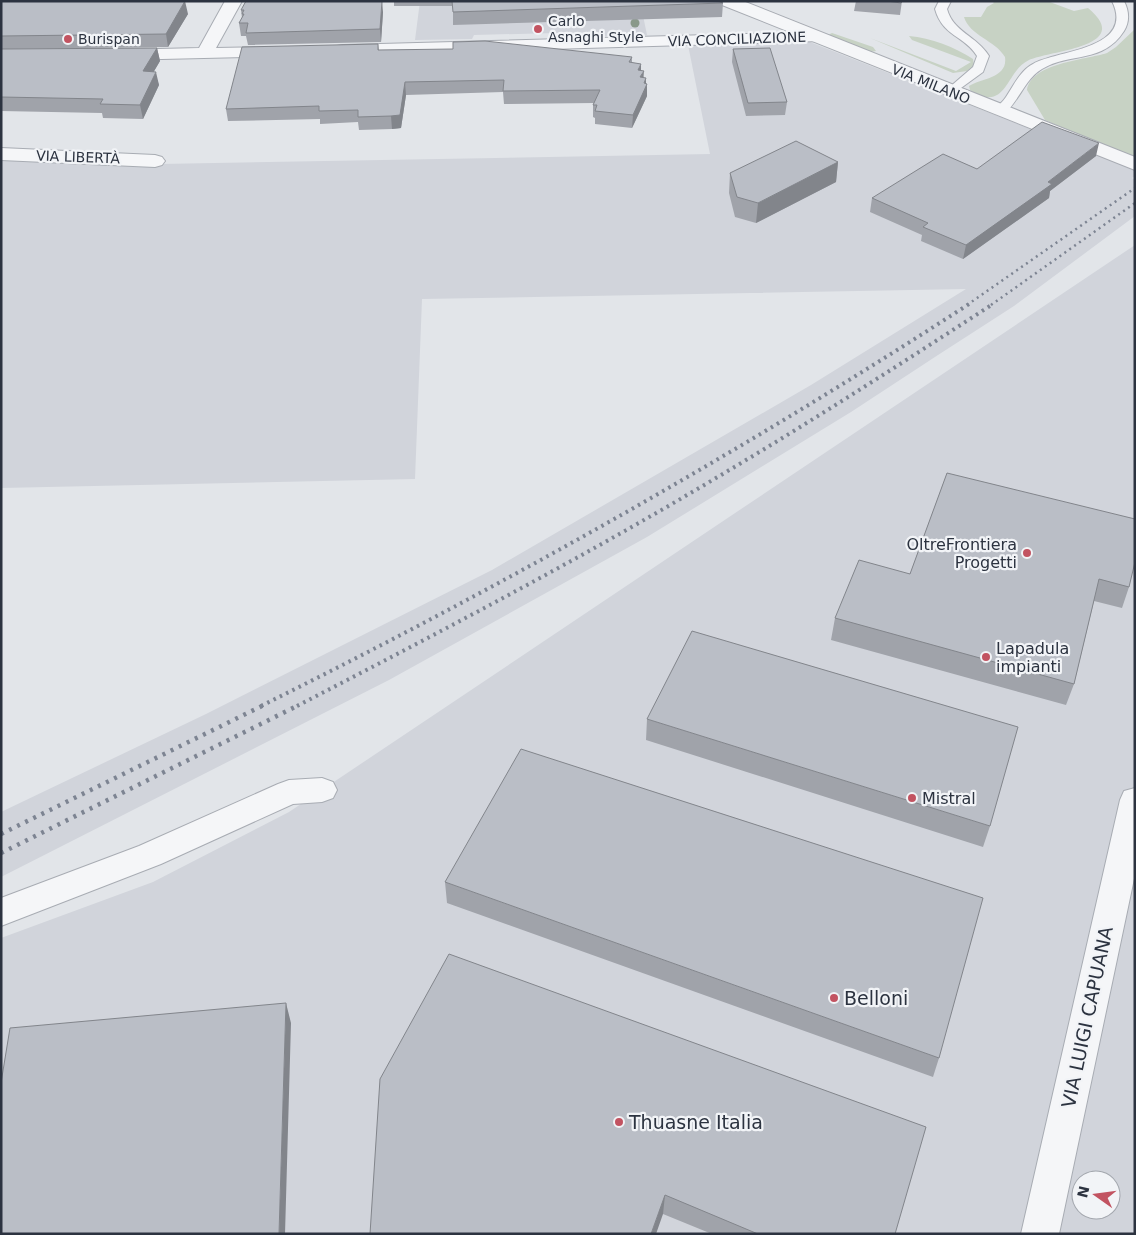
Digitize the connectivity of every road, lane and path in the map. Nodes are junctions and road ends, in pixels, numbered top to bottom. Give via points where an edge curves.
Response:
1 (234, 1) edge
2 (728, 1) edge
3 (945, 1) edge
4 (1118, 1) edge
5 (814, 37) junction
6 (324, 50) edge
7 (294, 51) edge
8 (204, 54) junction
9 (108, 55) edge
10 (950, 92) junction
11 (1000, 111) junction
12 (1, 154) edge
13 (155, 160) dead end
14 (1135, 164) edge
15 (322, 790) dead end
16 (1134, 804) edge
17 (1, 912) edge
18 (1040, 1234) edge

1 - 8 street
2 - 5 street, VIA MILANO
3 - 10 lane via 941,9 946,26 976,45 983,56 979,69
4 - 11 lane via 1123,12 1122,23 1110,41 1086,53 1036,66 1023,80 1015,97
5 - 6 street, VIA CONCILIAZIONE
5 - 10 street, VIA MILANO
7 - 8 street
8 - 9 street
10 - 11 street, VIA MILANO
11 - 14 street, VIA MILANO
12 - 13 street, VIA LIBERTÀ
15 - 17 street via 288,792 150,855
16 - 18 street, VIA LUIGI CAPUANA

